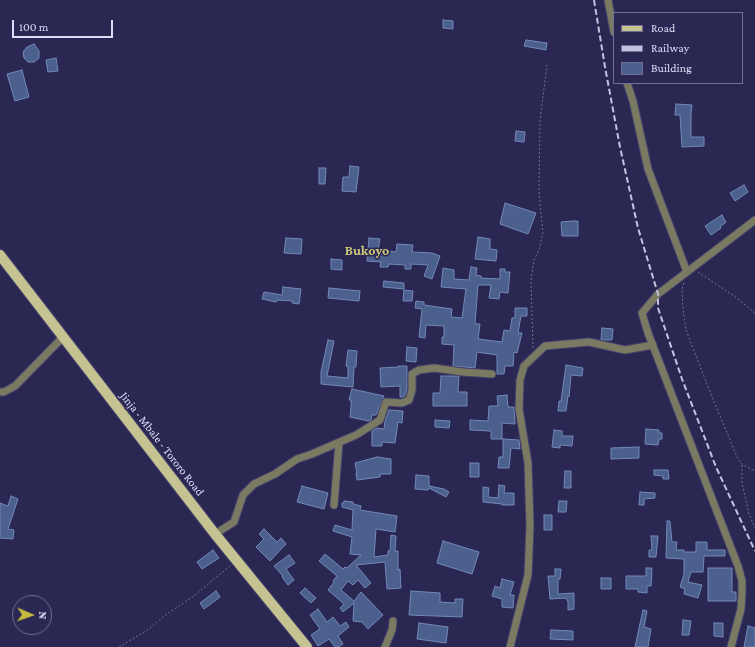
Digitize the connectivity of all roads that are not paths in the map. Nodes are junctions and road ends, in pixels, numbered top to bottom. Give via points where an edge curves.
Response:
1 (608, 0) edge
2 (613, 27) edge
3 (627, 84) edge
4 (755, 220) edge
5 (0, 255) edge
6 (690, 270) junction
7 (63, 337) junction
8 (653, 345) junction
9 (492, 374) dead end
10 (0, 392) edge
11 (339, 443) junction
12 (334, 505) dead end
13 (215, 534) junction
14 (393, 621) dead end
15 (307, 647) edge
16 (385, 647) edge
17 (510, 647) edge
18 (731, 647) edge

1 - 2 street
3 - 6 street via 634,101 648,169
4 - 6 street
5 - 7 main road, Jinja - Mbale - Tororo Road
6 - 8 street via 658,294 642,313
7 - 10 street via 15,386
7 - 13 main road, Jinja - Mbale - Tororo Road
8 - 17 street via 625,350 589,342 544,346 524,366 520,380 519,409 528,463 528,575
8 - 18 street via 742,581 741,609
9 - 11 street via 434,368 419,370 412,374 409,400 402,403 386,402 380,420
11 - 12 street
11 - 13 street via 297,460 254,484 243,495 234,522
13 - 15 main road, Jinja - Mbale - Tororo Road
14 - 16 street

